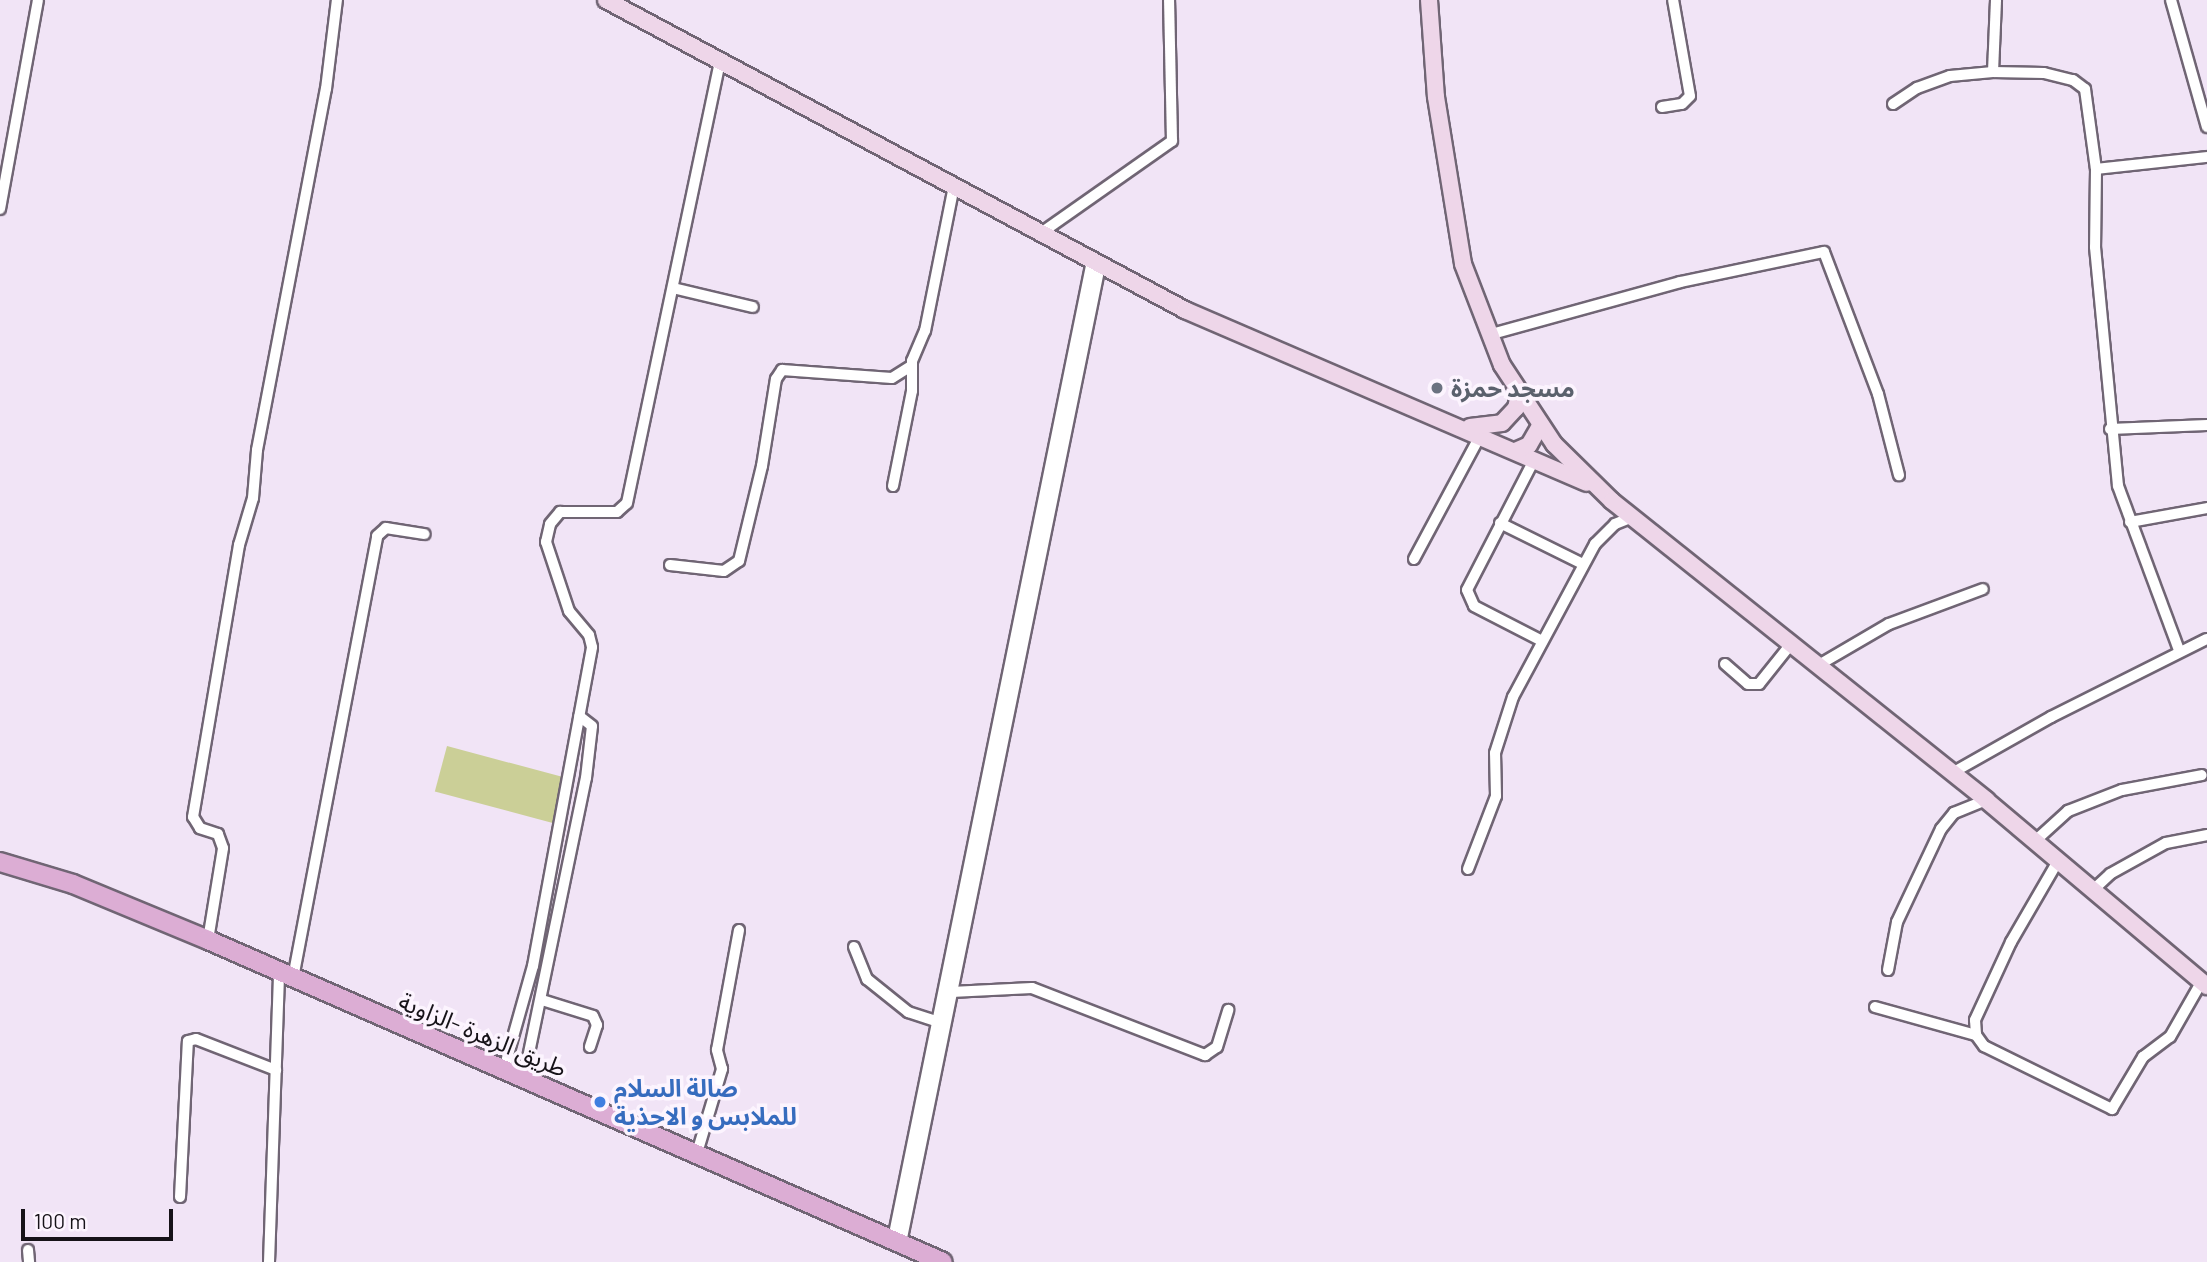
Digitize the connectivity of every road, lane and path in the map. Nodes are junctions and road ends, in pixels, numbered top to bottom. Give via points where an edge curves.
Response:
1 (37, 0) edge
2 (337, 0) edge
3 (1169, 0) edge
4 (1429, 0) edge
5 (1673, 0) edge
6 (1996, 0) edge
7 (2171, 0) edge
8 (611, 1) edge
9 (720, 61) junction
10 (1993, 72) junction
11 (1892, 104) dead end
12 (1662, 107) dead end
13 (2207, 127) edge
14 (2207, 157) edge
15 (2096, 169) junction
16 (954, 187) junction
17 (0, 209) edge
18 (1041, 233) junction
19 (1096, 263) junction
20 (673, 288) junction
21 (753, 307) dead end
22 (1488, 335) junction
23 (911, 366) junction
24 (1519, 395) junction
25 (1457, 425) junction
26 (1540, 425) junction
27 (2207, 425) edge
28 (1496, 426) junction
29 (2110, 429) junction
30 (1480, 436) junction
31 (1515, 451) junction
32 (1534, 460) junction
33 (1899, 475) dead end
34 (893, 486) dead end
35 (1597, 488) junction
36 (2207, 508) edge
37 (1632, 517) junction
38 (2130, 522) junction
39 (1500, 523) junction
40 (425, 534) dead end
41 (1414, 559) dead end
42 (1583, 564) junction
43 (670, 565) dead end
44 (1983, 589) dead end
45 (2207, 639) edge
46 (1542, 641) junction
47 (1791, 644) junction
48 (2179, 650) junction
49 (1725, 664) dead end
50 (1817, 666) junction
51 (579, 716) junction
52 (1952, 773) junction
53 (2202, 775) dead end
54 (1986, 800) junction
55 (2207, 835) edge
56 (2035, 841) junction
57 (2057, 861) junction
58 (0, 862) edge
59 (1468, 869) dead end
60 (2093, 890) junction
61 (738, 929) dead end
62 (208, 940) junction
63 (854, 947) dead end
64 (1888, 970) dead end
65 (286, 975) junction
66 (2204, 984) edge
67 (951, 992) junction
68 (542, 1000) junction
69 (1875, 1007) dead end
70 (1228, 1010) dead end
71 (522, 1013) junction
72 (538, 1015) junction
73 (940, 1023) junction
74 (1976, 1035) junction
75 (590, 1047) dead end
76 (504, 1069) junction
77 (276, 1070) junction
78 (524, 1077) junction
79 (697, 1153) junction
80 (180, 1197) dead end
81 (897, 1241) junction
82 (269, 1262) edge
83 (943, 1262) edge

1 - 17 street
2 - 62 street via 326,89 257,450 253,498 239,545 193,817 200,828 218,834 223,848
3 - 18 street via 1172,141
4 - 22 main road via 1454,226
5 - 12 street via 1690,96 1682,104
6 - 10 street
7 - 13 street
8 - 9 main road
9 - 16 main road
9 - 20 street
10 - 11 street via 1950,76 1917,88
10 - 15 street via 2044,73 2080,84 2087,95
14 - 15 street
15 - 29 street via 2095,247
16 - 18 main road
16 - 23 street via 925,331
18 - 19 main road
19 - 25 main road via 1280,355
19 - 67 street
19 - 73 street
20 - 21 street
20 - 51 street via 627,503 617,512 560,512 550,524 546,542 569,611 589,635 592,647
22 - 24 main road
22 - 33 street via 1679,282 1824,252 1878,394
23 - 34 street via 912,391
23 - 43 street via 892,378 782,370 776,379 762,466 739,561 724,571
24 - 26 main road
24 - 28 main road via 1512,414
25 - 28 main road
25 - 30 main road
26 - 28 main road
26 - 31 main road via 1534,440
26 - 35 main road
27 - 29 street
29 - 38 street via 2118,486
30 - 31 main road
30 - 41 street
31 - 32 main road
32 - 35 main road
32 - 39 street
35 - 37 main road
36 - 38 street
37 - 42 street via 1600,537
37 - 47 main road
38 - 48 street
39 - 42 street
39 - 46 street via 1468,583 1468,596 1480,610
40 - 65 street via 386,528 377,536
42 - 46 street
44 - 50 street via 1889,624
45 - 48 street
46 - 59 street via 1508,709 1495,753 1496,796
47 - 49 street via 1759,684 1748,684
47 - 50 main road
48 - 52 street
50 - 52 main road
51 - 68 street via 592,726 586,778
51 - 71 street via 566,805
52 - 54 main road
53 - 56 street via 2122,790 2068,811
54 - 56 main road
54 - 64 street via 1954,813 1941,829 1893,931
55 - 60 street via 2166,844 2110,874
56 - 57 main road
57 - 60 main road
57 - 74 street via 1975,1020
58 - 62 main road, طريق الزهرة -الزاوية via 73,884
60 - 66 main road
61 - 79 street via 717,1050 722,1069
62 - 65 main road, طريق الزهرة -الزاوية
63 - 73 street via 867,979 908,1012
65 - 76 main road, طريق الزهرة -الزاوية
65 - 77 street
66 - 74 street via 2167,1041 2143,1058 2112,1109 1990,1050
67 - 70 street via 1032,988 1205,1055 1215,1050
67 - 73 street
68 - 72 street
68 - 75 street via 593,1016 597,1025
69 - 74 street
71 - 72 street
71 - 76 street
72 - 78 street
73 - 81 street
76 - 78 main road, طريق الزهرة -الزاوية
77 - 80 street via 196,1039 188,1041
77 - 82 street
78 - 79 main road, طريق الزهرة -الزاوية
79 - 81 main road, طريق الزهرة -الزاوية
81 - 83 main road, طريق الزهرة -الزاوية

